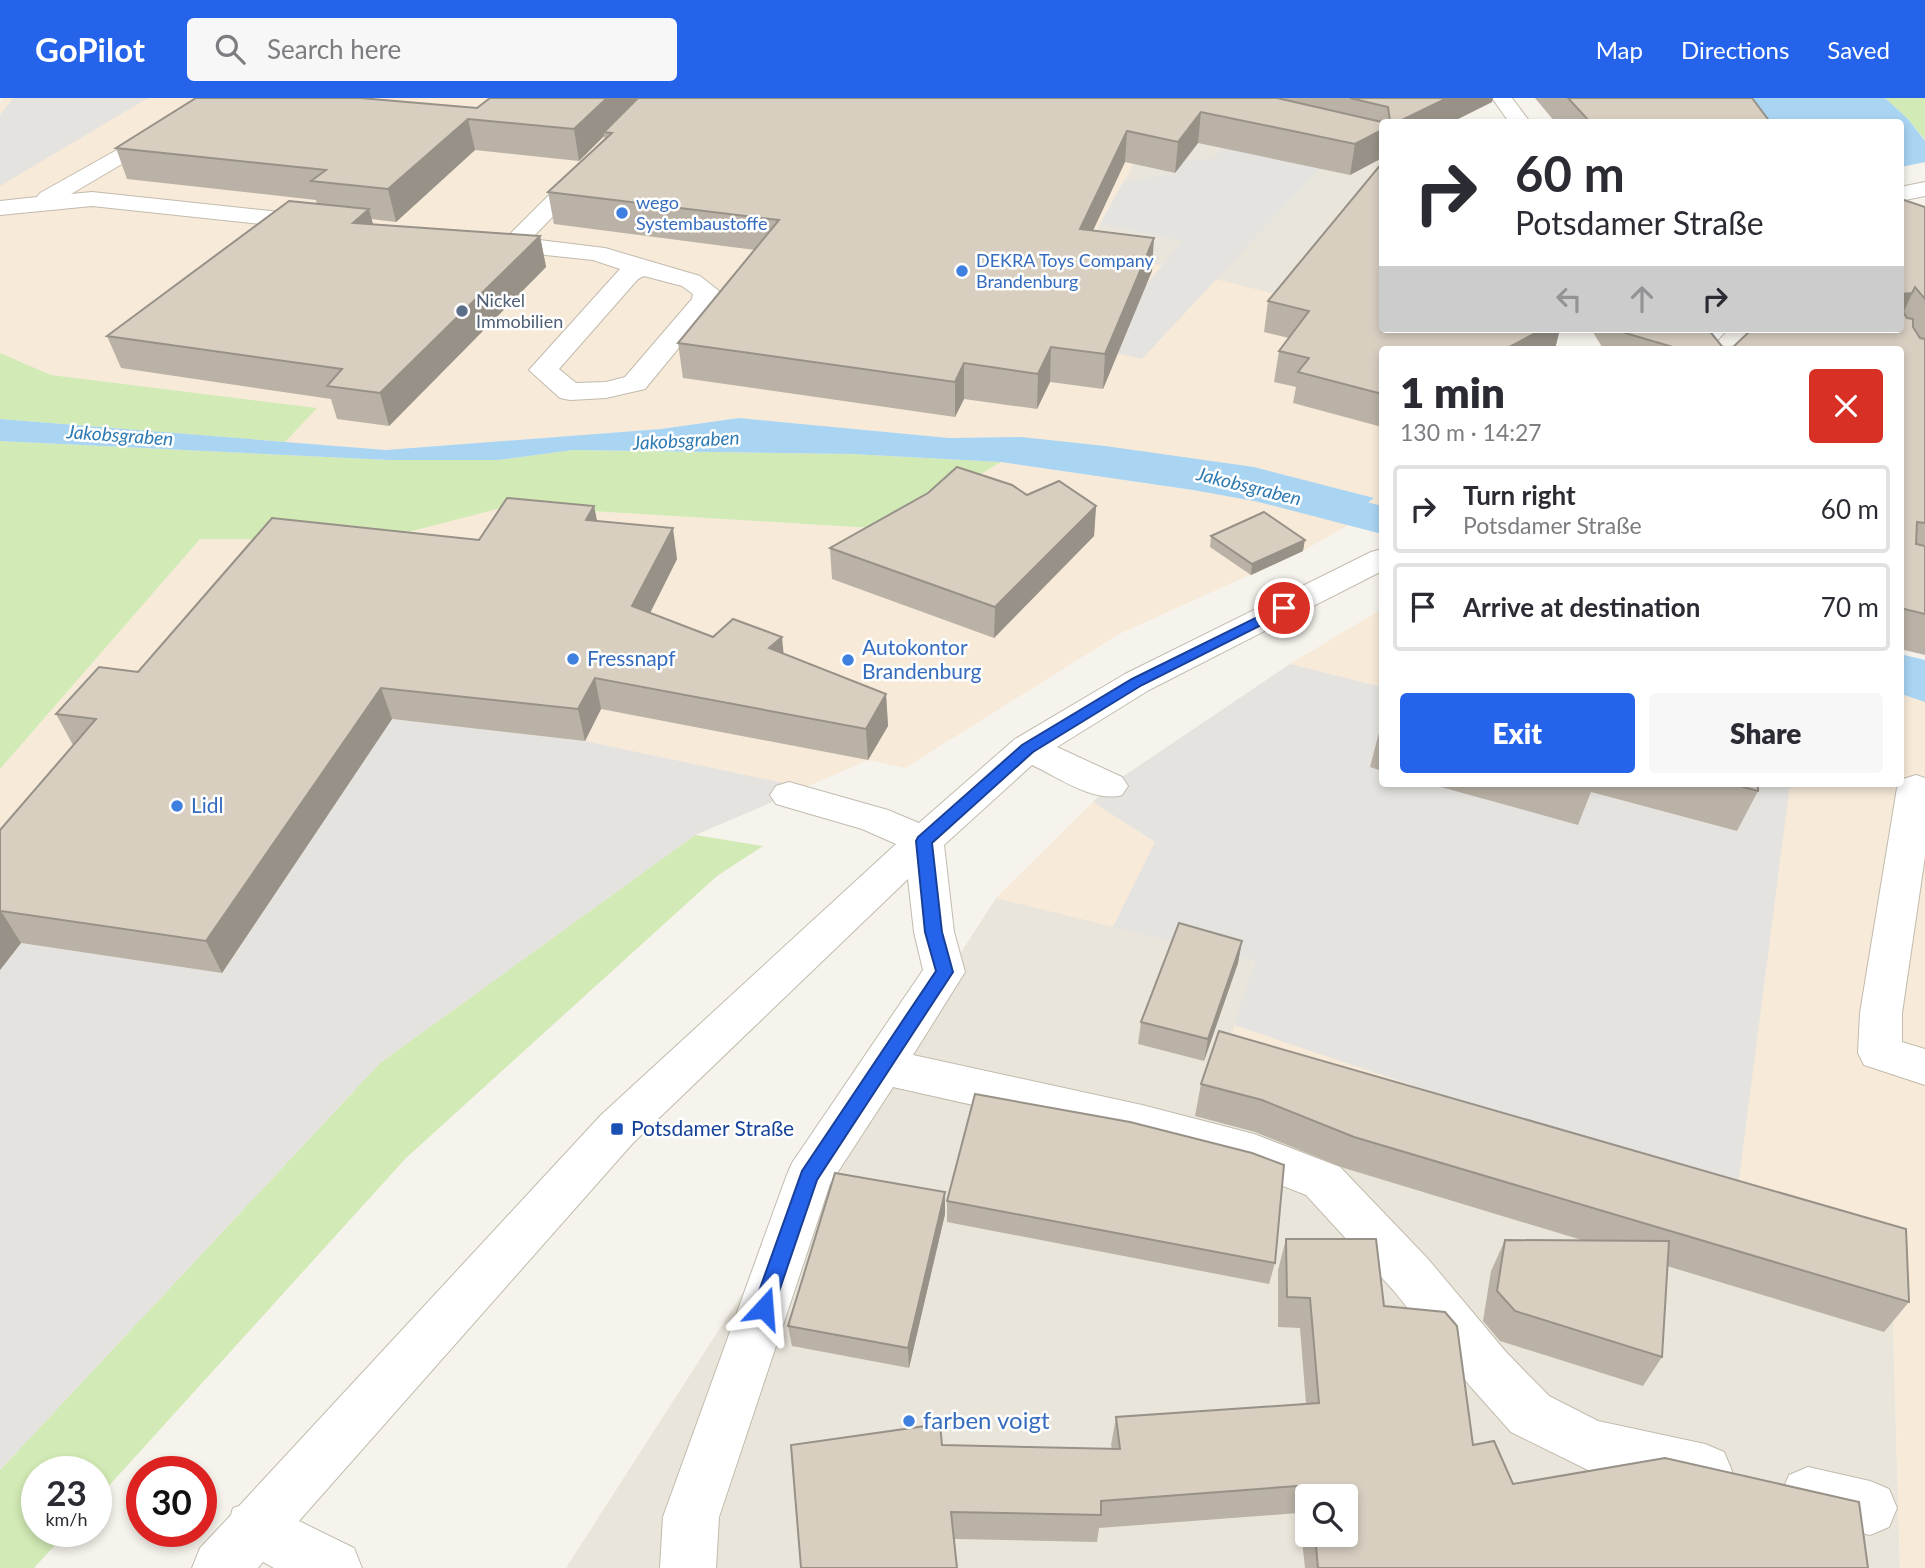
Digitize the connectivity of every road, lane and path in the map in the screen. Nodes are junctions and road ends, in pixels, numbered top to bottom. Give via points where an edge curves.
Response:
1 (658, 98) edge
2 (1502, 98) edge
3 (1517, 119) edge
4 (179, 123) edge
5 (1925, 180) edge
6 (1911, 200) edge
7 (125, 202) junction
8 (41, 203) junction
9 (0, 208) edge
10 (178, 208) junction
11 (263, 217) junction
12 (90, 225) dead end
13 (346, 226) edge
14 (145, 231) dead end
15 (234, 240) edge
16 (471, 240) edge
17 (513, 244) junction
18 (642, 268) junction
19 (1379, 561) edge
20 (1028, 748) junction
21 (1109, 786) dead end
22 (1916, 788) dead end
23 (789, 795) dead end
24 (924, 841) junction
25 (1901, 1059) edge
26 (882, 1066) junction
27 (1870, 1508) dead end
28 (237, 1548) edge
29 (334, 1568) edge
30 (688, 1568) edge

1 - 17 street
2 - 3 street
4 - 8 street
5 - 6 street
7 - 8 street via 92,198
7 - 10 street
7 - 12 street
8 - 9 street
10 - 11 street
10 - 14 street
11 - 13 street
11 - 15 street
16 - 17 street
17 - 18 street via 596,253
18 - 18 street via 629,274 543,370 570,392 635,383 705,300 706,291 691,281
19 - 20 street via 1137,682
20 - 21 street
20 - 24 street
22 - 25 street via 1881,1013
23 - 24 street via 875,819
24 - 26 street via 934,932 944,972
24 - 28 street via 617,1129
26 - 27 street via 1142,1124 1254,1154 1323,1181 1530,1414 1592,1446
26 - 30 street via 809,1177 691,1517
28 - 29 street

